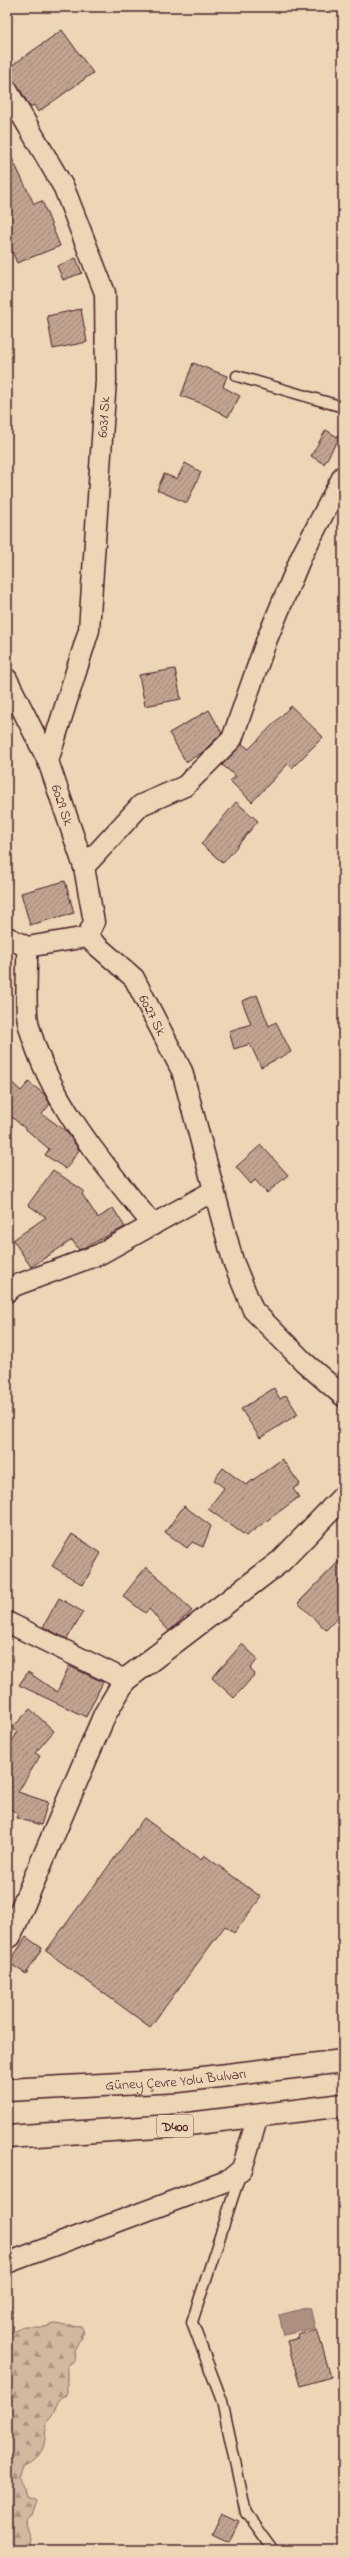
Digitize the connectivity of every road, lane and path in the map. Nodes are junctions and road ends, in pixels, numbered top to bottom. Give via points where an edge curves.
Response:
1 (7, 90) edge
2 (237, 376) dead end
3 (343, 407) edge
4 (343, 476) edge
5 (7, 679) edge
6 (48, 761) junction
7 (84, 867) junction
8 (7, 937) edge
9 (88, 937) junction
10 (27, 947) junction
11 (213, 1191) junction
12 (153, 1225) junction
13 (7, 1292) edge
14 (343, 1396) edge
15 (343, 1497) edge
16 (7, 1622) edge
17 (125, 1680) junction
18 (7, 1935) edge
19 (343, 2061) edge
20 (7, 2090) edge
21 (343, 2105) edge
22 (258, 2116) junction
23 (7, 2137) edge
24 (242, 2169) junction
25 (7, 2263) edge
26 (273, 2550) edge

1 - 6 street, 6031 Sk via 64,188 105,293 106,380 89,630
2 - 3 lane
4 - 7 street via 302,555 267,639 232,738 185,786 141,805
5 - 6 street, 6029 Sk
6 - 7 street, 6029 Sk
7 - 9 street, 6029 Sk via 94,922
8 - 10 street
9 - 10 street
9 - 11 street, 6027 Sk via 134,978 182,1071
10 - 12 street via 28,1024 47,1076 101,1161
11 - 12 street
11 - 14 street, 6027 Sk via 233,1261 253,1310 304,1362
12 - 13 street via 100,1254 14,1286
15 - 17 main road via 281,1561
16 - 17 street
17 - 18 main road via 105,1714 10,1936
19 - 20 main road, Güney Çevre Yolu Bulvarı via 178,2081
21 - 22 main road, D400
22 - 23 main road, D400 via 172,2126
22 - 24 street
24 - 25 street via 229,2180
24 - 26 lane via 192,2322 222,2401 246,2514

